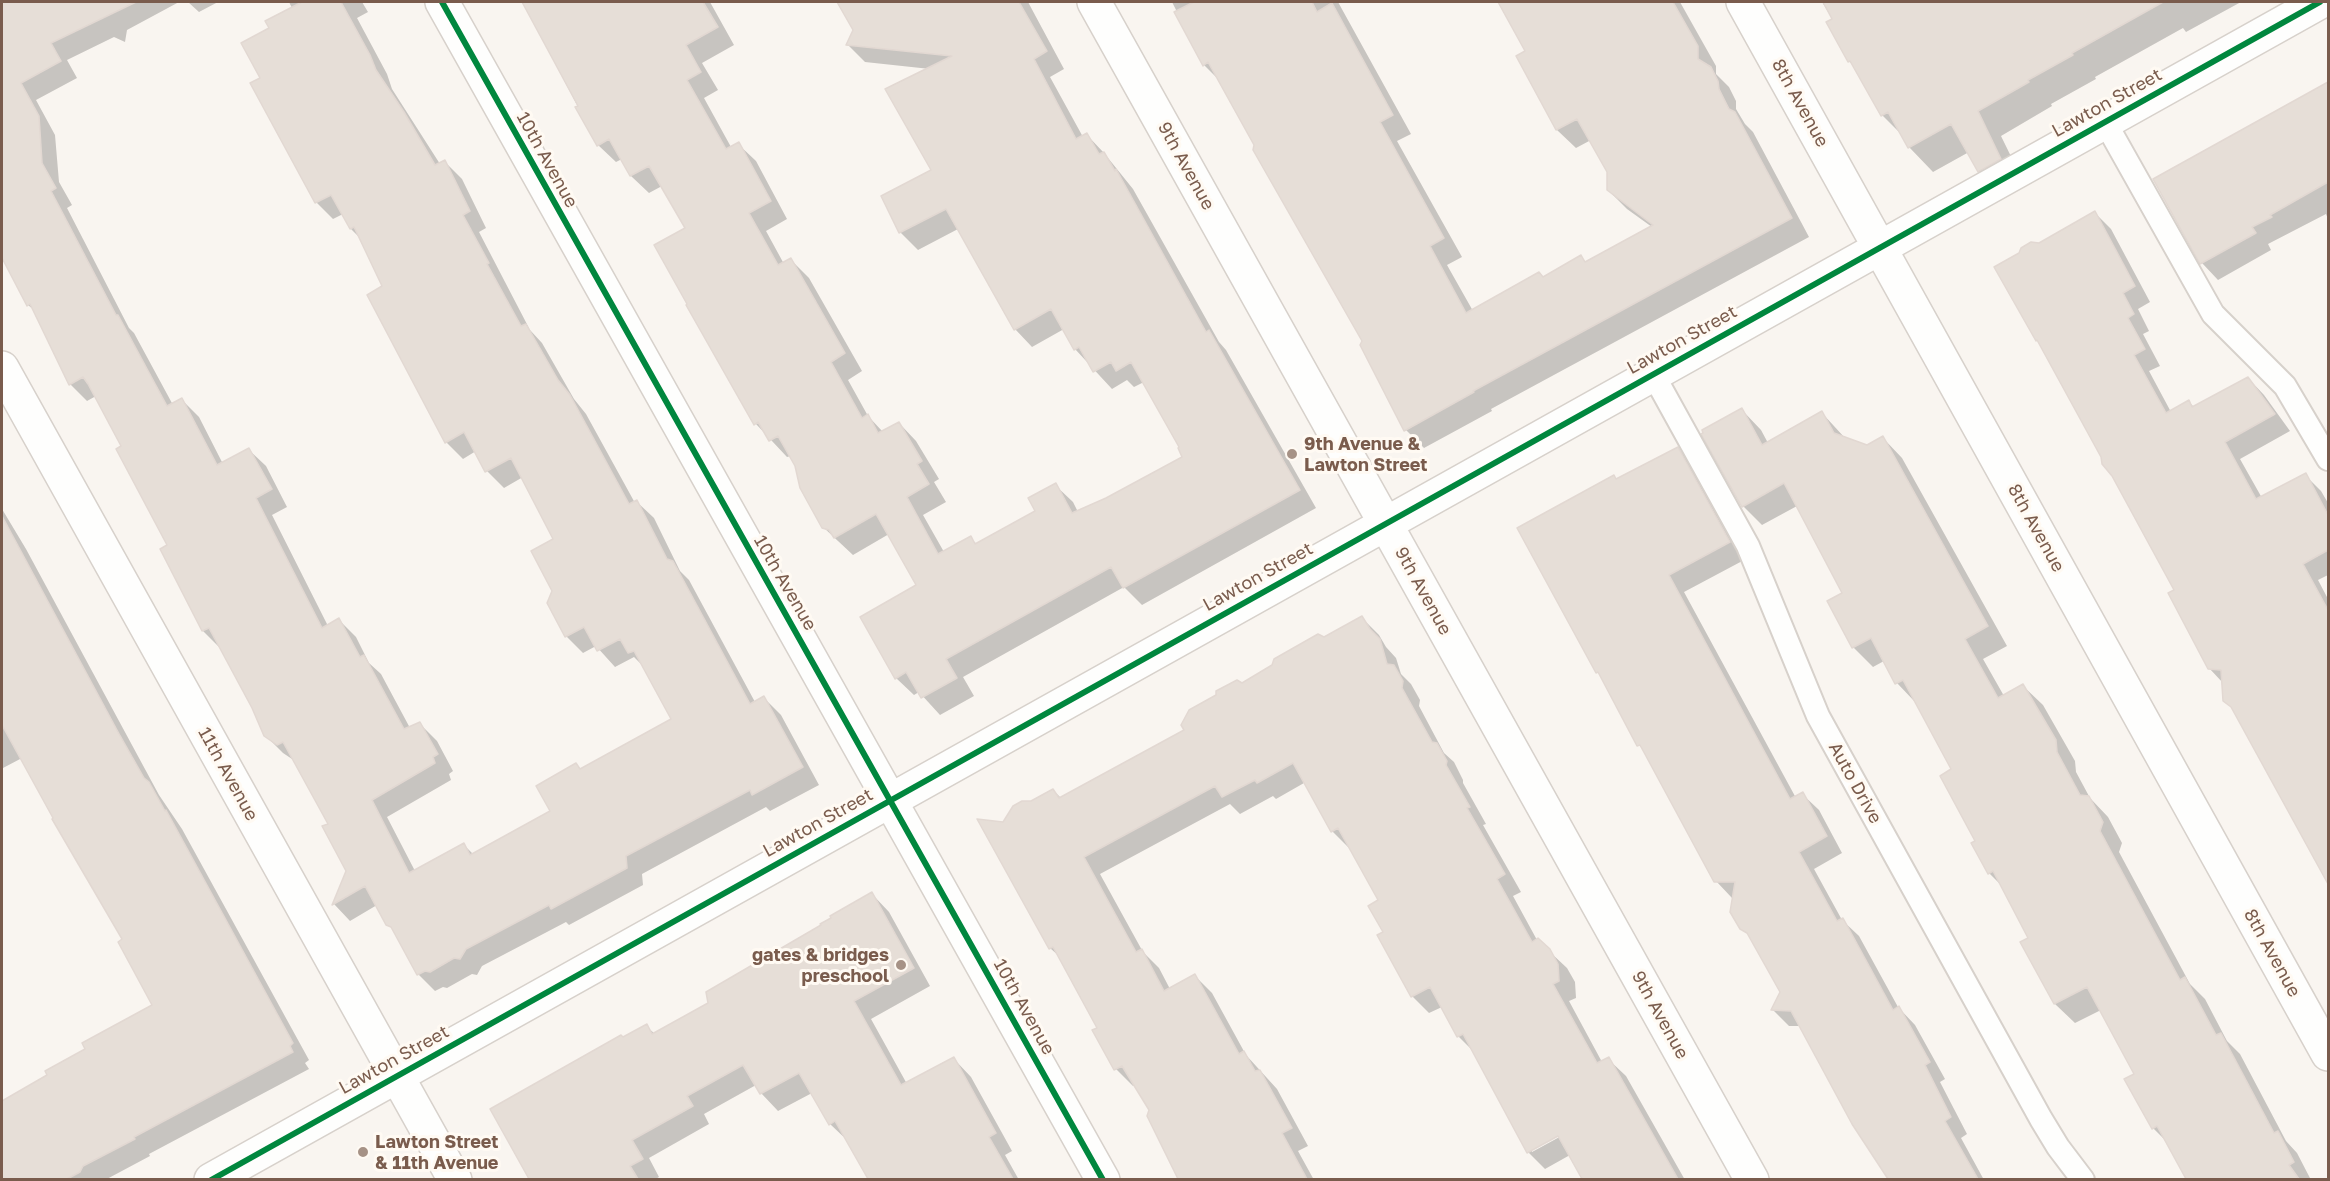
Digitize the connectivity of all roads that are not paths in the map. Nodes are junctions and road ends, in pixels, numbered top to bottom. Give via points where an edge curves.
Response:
1 (442, 2) edge
2 (1094, 2) edge
3 (1743, 2) edge
4 (2320, 2) edge
5 (2105, 122) junction
6 (1880, 247) junction
7 (2, 368) edge
8 (1653, 374) junction
9 (2328, 459) edge
10 (1385, 523) junction
11 (891, 800) junction
12 (2328, 1054) edge
13 (397, 1076) junction
14 (211, 1179) edge
15 (454, 1179) edge
16 (1103, 1179) edge
17 (1752, 1179) edge
18 (2083, 1179) edge

1 - 11 street, 10th Avenue
2 - 10 street, 9th Avenue
3 - 6 street, 8th Avenue
4 - 5 street, Lawton Street
5 - 6 street, Lawton Street
5 - 9 lane via 2213,314 2285,386
6 - 8 street, Lawton Street
6 - 12 street, 8th Avenue
7 - 13 street, 11th Avenue
8 - 10 street, Lawton Street
8 - 18 lane, Auto Drive via 1762,575 1818,716 2041,1119
10 - 11 street, Lawton Street
10 - 17 street, 9th Avenue
11 - 13 street, Lawton Street
11 - 16 street, 10th Avenue
13 - 14 street, Lawton Street
13 - 15 street, 11th Avenue

